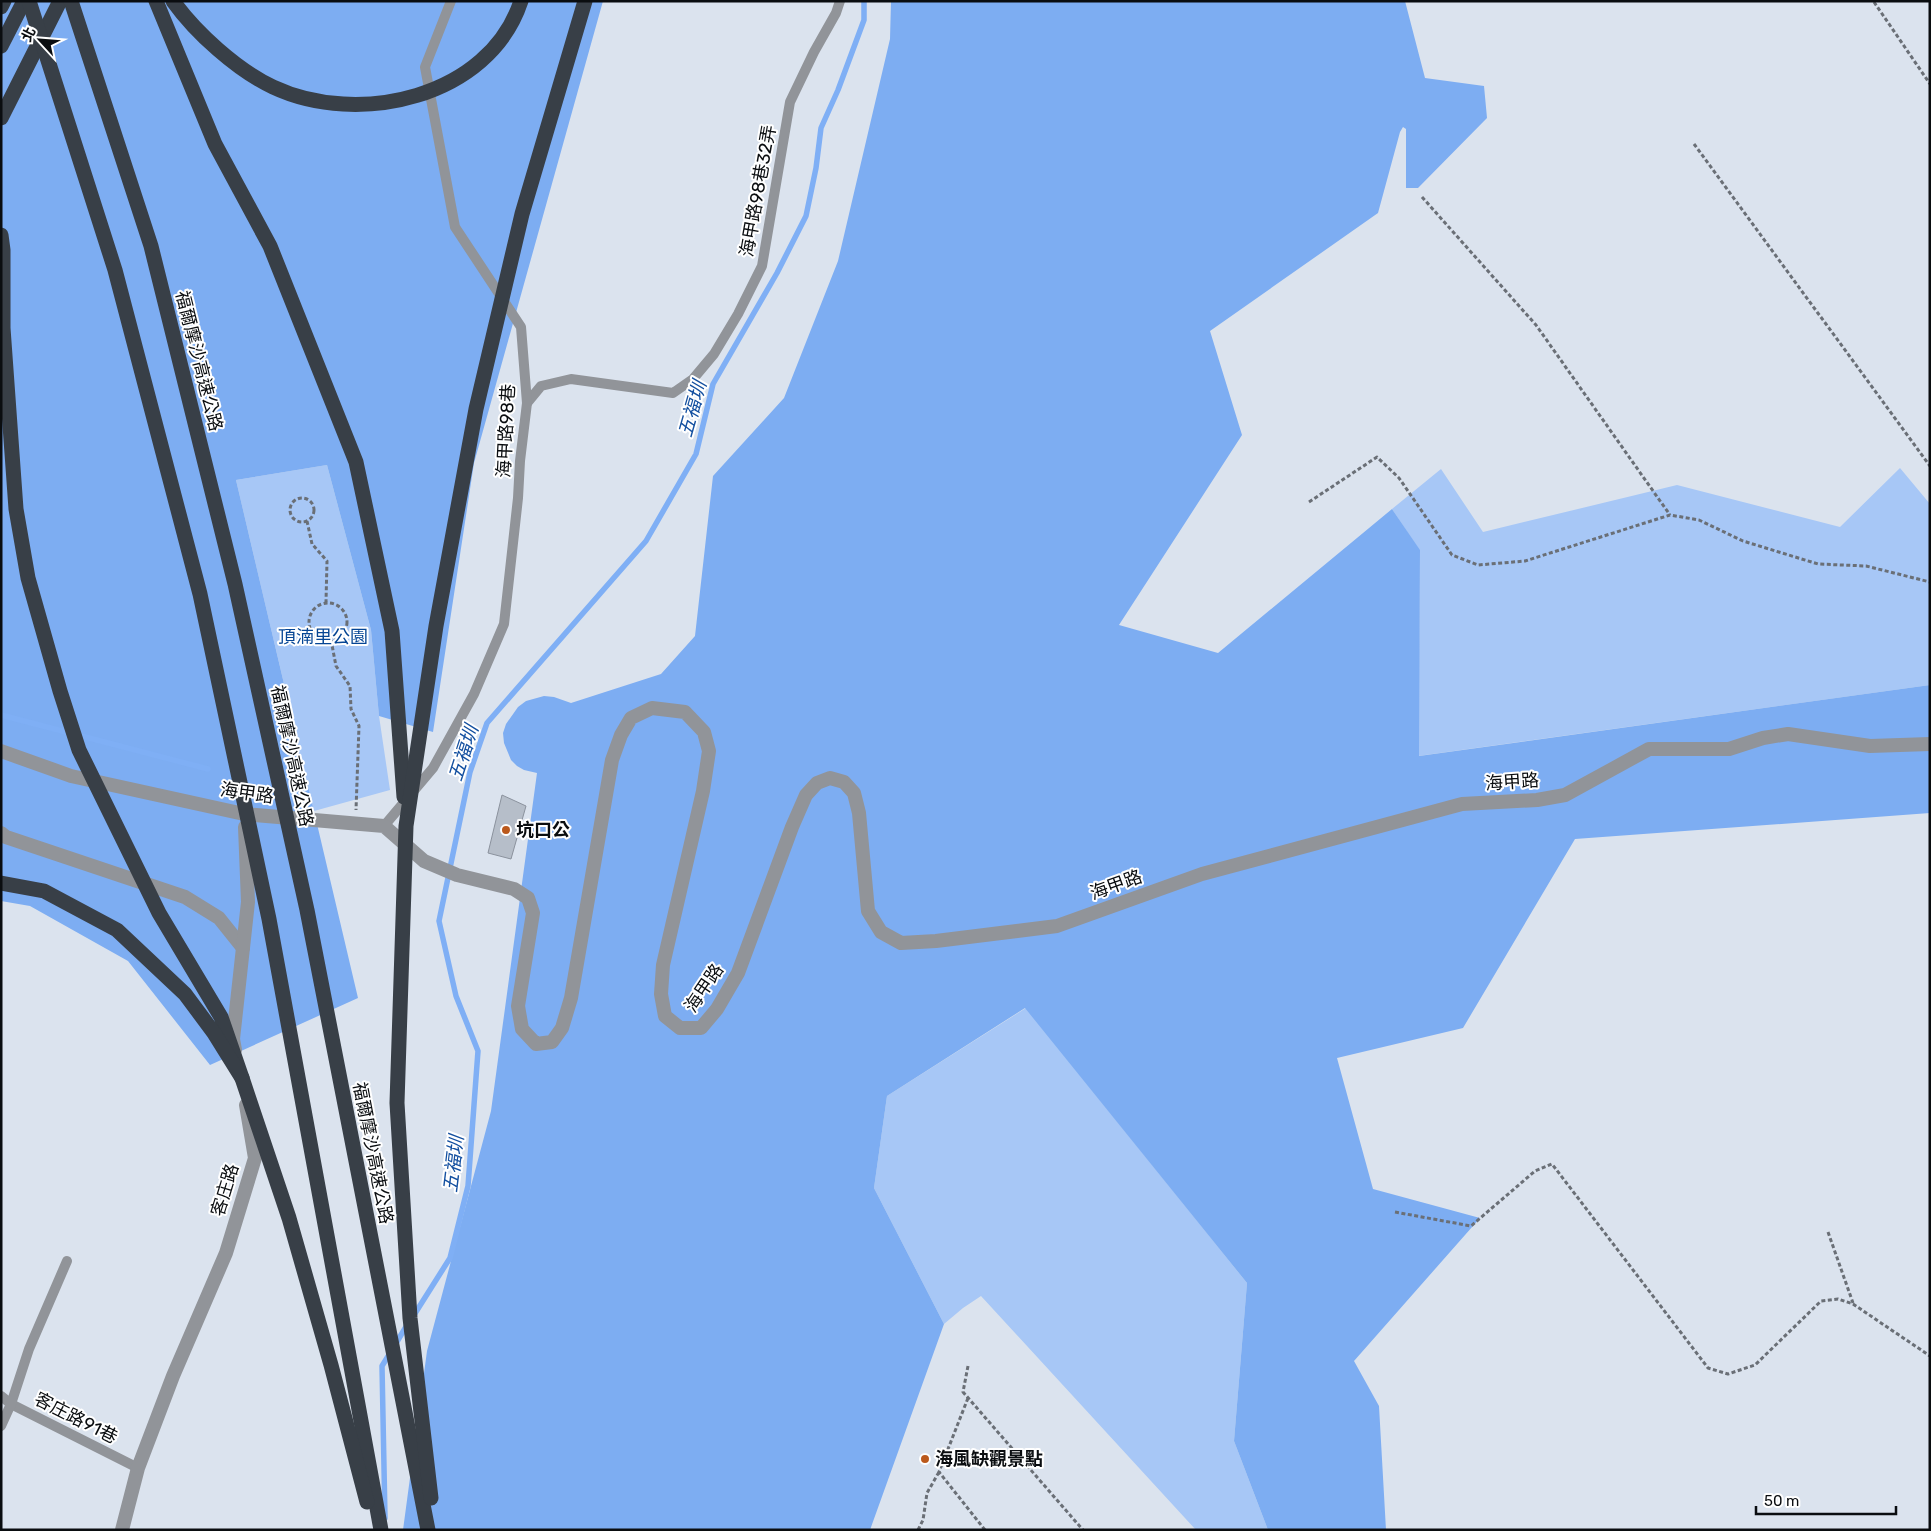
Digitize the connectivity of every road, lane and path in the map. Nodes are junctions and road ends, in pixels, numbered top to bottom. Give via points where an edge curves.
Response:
1 (4, 1) edge
2 (24, 1) edge
3 (29, 1) edge
4 (60, 1) edge
5 (71, 1) edge
6 (156, 1) edge
7 (173, 1) edge
8 (451, 1) edge
9 (521, 1) edge
10 (585, 1) edge
11 (840, 1) edge
12 (1874, 2) edge
13 (1, 7) edge
14 (1, 46) edge
15 (1930, 84) edge
16 (1, 118) edge
17 (1694, 144) dead end
18 (1422, 198) dead end
19 (1, 235) edge
20 (527, 403) junction
21 (1930, 466) edge
22 (1309, 502) dead end
23 (1670, 515) junction
24 (307, 521) junction
25 (1930, 582) edge
26 (326, 602) junction
27 (331, 640) junction
28 (1930, 744) edge
29 (1, 751) edge
30 (244, 814) junction
31 (356, 823) junction
32 (384, 826) junction
33 (406, 826) junction
34 (1, 833) edge
35 (1, 882) edge
36 (242, 948) junction
37 (242, 1078) junction
38 (1395, 1212) dead end
39 (1828, 1232) dead end
40 (67, 1261) dead end
41 (1853, 1304) junction
42 (1930, 1356) edge
43 (968, 1366) dead end
44 (1, 1396) edge
45 (968, 1398) junction
46 (11, 1404) junction
47 (1, 1426) edge
48 (138, 1468) junction
49 (939, 1472) junction
50 (122, 1530) edge
51 (374, 1530) edge
52 (381, 1530) edge
53 (428, 1530) edge
54 (434, 1530) edge
55 (918, 1530) edge
56 (984, 1530) edge
57 (1083, 1530) edge

1 - 13 highway
2 - 14 highway
3 - 52 highway, bridge via 115,270 200,594 269,919
4 - 16 highway
5 - 53 highway, 福爾摩沙高速公路, bridge via 151,246 235,584 307,910
6 - 33 highway, bridge via 214,144 270,246 356,462 392,631
7 - 9 highway, bridge via 223,53 273,87 308,99 373,104 393,102 432,90 474,67 504,33
8 - 20 lane, 海甲路98巷 via 424,67 455,227 521,327
10 - 33 highway, bridge via 522,214 476,410 436,626
11 - 20 lane, 海甲路98巷32弄 via 790,102 762,266 714,354 693,380 673,393 571,379 541,386
12 - 15 path
17 - 21 path
18 - 23 path via 1536,325
19 - 37 highway, bridge via 3,328 16,508 28,578 60,691 79,750 159,913 221,1017
20 - 32 lane, 海甲路98巷 via 504,624 474,694 433,768
22 - 23 path via 1377,457 1398,478 1452,555 1478,565 1525,561
23 - 25 path via 1699,520 1743,541 1818,564 1866,566
24 - 24 path via 299,522 292,517 290,508 294,501 309,500 314,507 313,515
24 - 26 path via 312,544 327,561
26 - 27 path via 339,606 346,617 345,630
26 - 27 path via 314,608 308,620 312,632 322,640
27 - 31 path via 336,666 350,686 351,709 359,726
28 - 32 street, 海甲路 via 1870,746 1788,734 1729,749 1650,749 1566,795 1462,804 1202,874 1057,926 901,943 880,932 868,911 859,813 854,793 844,782 830,778 817,783 806,795 738,973 717,1009 701,1028 680,1028 665,1016 661,994 663,965 703,791 709,751 704,732 685,712 652,708 631,718 612,760 571,998 562,1028 552,1042 536,1044 522,1030 518,1006 532,913 528,898 514,889 457,875 424,861
29 - 30 street, 海甲路 via 71,776
30 - 31 street, 海甲路
30 - 36 street, 客庄路 via 248,902
31 - 32 street, 海甲路
33 - 54 highway, bridge via 397,1103 410,1318
34 - 36 street via 185,897 219,918
35 - 37 highway, bridge via 44,891 117,930 185,994
36 - 48 street, 客庄路 via 233,1039 255,1158 226,1254 173,1376
37 - 51 highway, bridge via 289,1218
38 - 41 path via 1470,1226 1535,1171 1552,1164 1708,1368 1728,1374 1755,1365 1822,1301 1838,1299
39 - 41 path
40 - 46 lane via 28,1349
41 - 42 path
43 - 45 path via 963,1392
44 - 46 lane, 客庄路91巷
45 - 49 path
45 - 57 path
46 - 47 lane
46 - 48 lane, 客庄路91巷
48 - 50 street, 客庄路
49 - 55 path via 927,1493
49 - 56 path

